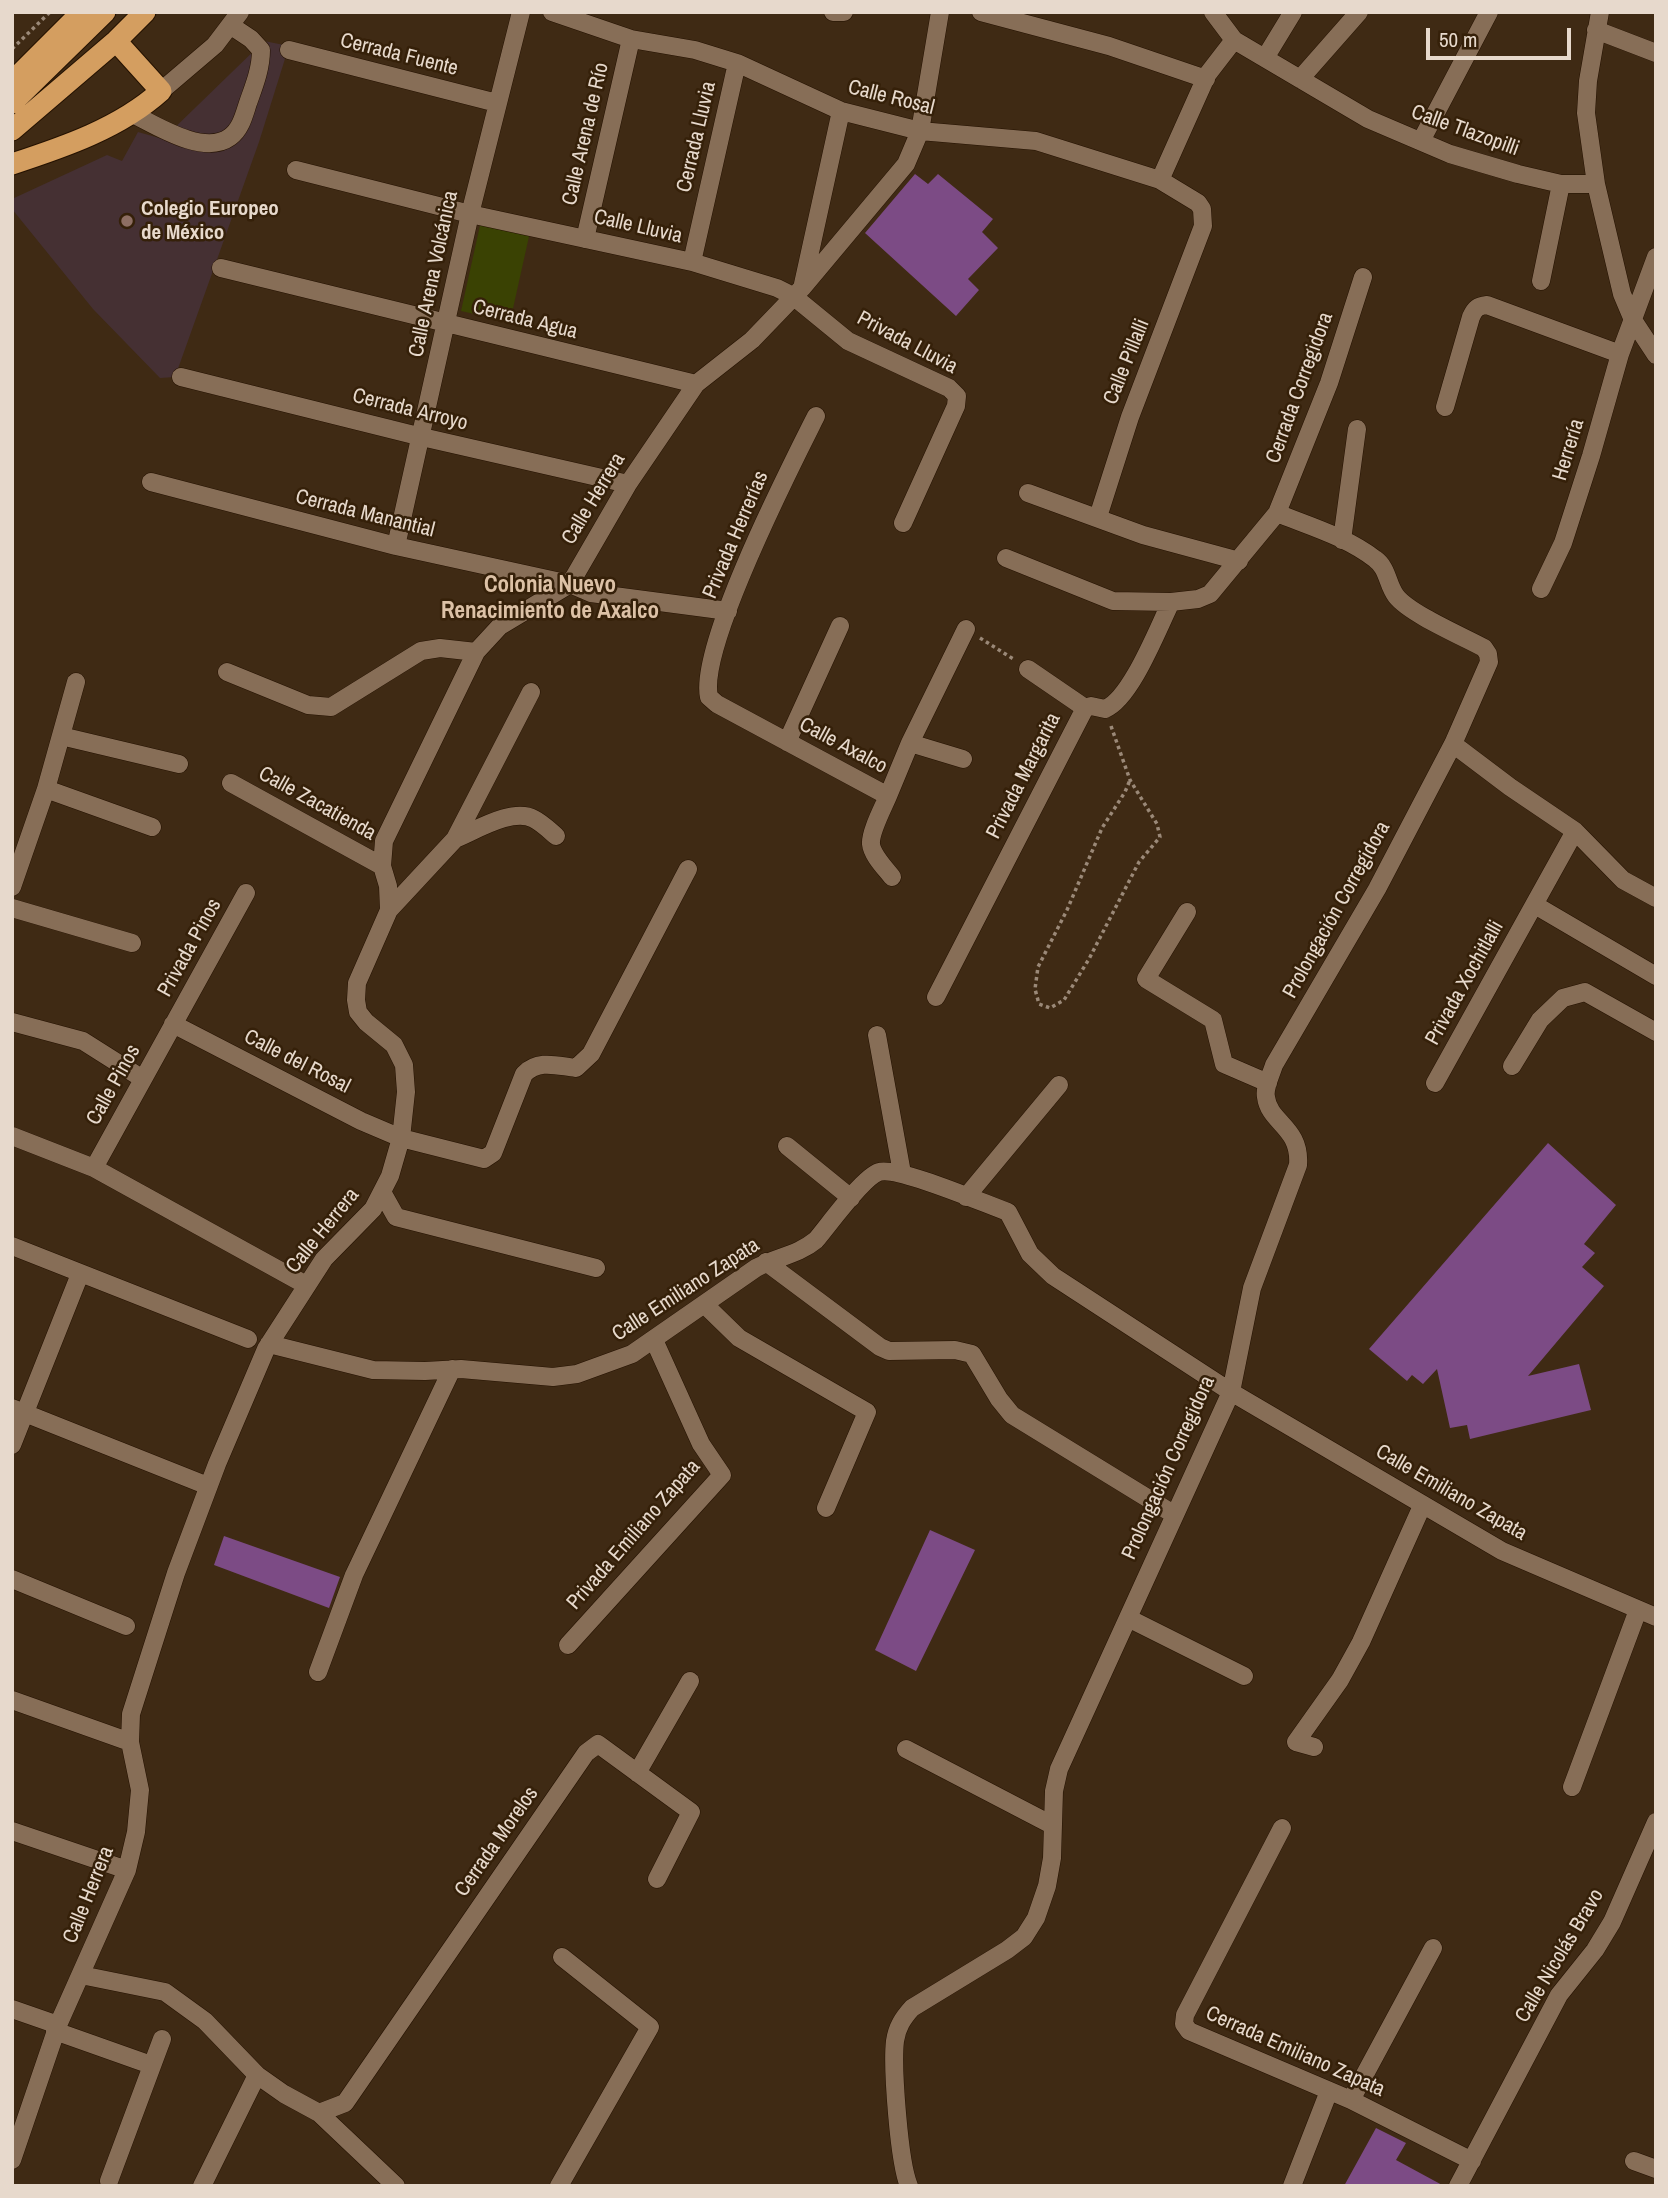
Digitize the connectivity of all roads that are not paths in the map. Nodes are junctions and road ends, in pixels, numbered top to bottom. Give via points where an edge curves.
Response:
1 (82, 12) edge
2 (89, 12) edge
3 (105, 12) edge
4 (145, 12) edge
5 (521, 12) edge
6 (552, 12) edge
7 (832, 12) edge
8 (844, 12) edge
9 (940, 12) edge
10 (981, 12) edge
11 (1213, 12) edge
12 (1293, 12) edge
13 (1359, 12) edge
14 (1489, 12) edge
15 (235, 19) edge
16 (1598, 21) edge
17 (631, 39) junction
18 (1234, 40) junction
19 (116, 41) junction
20 (289, 50) dead end
21 (1656, 53) edge
22 (1265, 58) junction
23 (737, 63) junction
24 (1206, 79) junction
25 (1300, 79) junction
26 (12, 82) edge
27 (12, 88) edge
28 (161, 91) junction
29 (12, 103) edge
30 (497, 103) junction
31 (841, 111) junction
32 (132, 114) junction
33 (12, 130) edge
34 (920, 131) junction
35 (1422, 141) junction
36 (12, 164) edge
37 (296, 170) dead end
38 (1160, 180) junction
39 (1561, 184) junction
40 (1596, 184) junction
41 (470, 214) junction
42 (1203, 226) joint
43 (585, 239) junction
44 (1656, 257) edge
45 (692, 262) junction
46 (221, 268) dead end
47 (1363, 277) dead end
48 (1541, 281) dead end
49 (798, 292) junction
50 (1633, 320) junction
51 (447, 324) junction
52 (1620, 354) junction
53 (1656, 355) edge
54 (181, 377) dead end
55 (696, 384) junction
56 (1446, 407) dead end
57 (816, 416) dead end
58 (1357, 429) dead end
59 (422, 437) junction
60 (151, 482) dead end
61 (628, 484) junction
62 (1028, 494) dead end
63 (1277, 513) junction
64 (1098, 517) junction
65 (903, 523) dead end
66 (1342, 540) junction
67 (396, 546) junction
68 (1006, 558) dead end
69 (1239, 561) junction
70 (570, 584) junction
71 (1541, 589) dead end
72 (1171, 602) junction
73 (728, 611) junction
74 (840, 626) dead end
75 (966, 629) road end
76 (476, 652) junction
77 (1028, 669) road end
78 (227, 672) dead end
79 (708, 675) joint
80 (76, 682) dead end
81 (531, 692) dead end
82 (1085, 708) junction
83 (61, 736) junction
84 (787, 742) junction
85 (910, 743) junction
86 (1453, 744) junction
87 (963, 759) dead end
88 (179, 764) dead end
89 (231, 783) dead end
90 (46, 789) junction
91 (888, 796) junction
92 (152, 827) dead end
93 (1574, 831) junction
94 (556, 836) dead end
95 (455, 839) junction
96 (20, 840) edge
97 (382, 866) junction
98 (688, 869) dead end
99 (892, 877) dead end
100 (12, 887) edge
101 (246, 893) dead end
102 (1656, 898) edge
103 (1535, 905) junction
104 (12, 908) edge
105 (389, 910) junction
106 (1187, 912) dead end
107 (132, 943) dead end
108 (1656, 976) edge
109 (936, 997) dead end
110 (12, 1022) edge
111 (173, 1024) junction
112 (1656, 1032) edge
113 (877, 1035) dead end
114 (1512, 1066) dead end
115 (143, 1079) junction
116 (1268, 1083) junction
117 (1435, 1083) dead end
118 (1059, 1085) dead end
119 (12, 1136) edge
120 (401, 1138) junction
121 (787, 1146) dead end
122 (94, 1168) junction
123 (902, 1173) junction
124 (382, 1192) junction
125 (966, 1197) junction
126 (851, 1198) junction
127 (12, 1246) edge
128 (766, 1262) junction
129 (596, 1268) dead end
130 (80, 1274) junction
131 (306, 1285) junction
132 (704, 1304) junction
133 (248, 1339) dead end
134 (654, 1340) junction
135 (269, 1344) junction
136 (452, 1369) junction
137 (1231, 1392) junction
138 (18, 1410) edge
139 (12, 1446) edge
140 (208, 1486) junction
141 (1422, 1506) junction
142 (826, 1508) dead end
143 (1175, 1515) junction
144 (12, 1579) edge
145 (1639, 1610) junction
146 (1128, 1618) junction
147 (1656, 1618) edge
148 (126, 1626) dead end
149 (568, 1644) dead end
150 (318, 1672) dead end
151 (1244, 1676) dead end
152 (690, 1681) dead end
153 (12, 1700) edge
154 (130, 1742) junction
155 (1314, 1747) dead end
156 (906, 1749) dead end
157 (637, 1773) junction
158 (1573, 1787) dead end
159 (1656, 1822) edge
160 (1052, 1825) junction
161 (1282, 1828) dead end
162 (12, 1831) edge
163 (127, 1870) junction
164 (657, 1879) dead end
165 (1433, 1948) dead end
166 (562, 1957) dead end
167 (81, 1975) junction
168 (12, 2009) edge
169 (57, 2028) junction
170 (162, 2039) dead end
171 (151, 2065) junction
172 (257, 2075) junction
173 (1329, 2091) junction
174 (1351, 2101) junction
175 (319, 2113) junction
176 (12, 2160) edge
177 (1472, 2161) junction
178 (1634, 2161) dead end
179 (1656, 2169) edge
180 (109, 2181) dead end
181 (202, 2186) edge
182 (396, 2186) edge
183 (559, 2186) edge
184 (908, 2186) edge
185 (1292, 2186) edge
186 (1458, 2186) edge

1 - 26 highway
2 - 27 highway
3 - 29 highway
4 - 19 highway
5 - 30 street, Calle Arena Volcánica
6 - 17 street, Calle Rosal
7 - 8 street
9 - 34 street, Calle Herrera
10 - 24 street via 1109,46
11 - 18 street, Calle Tlazopilli
12 - 22 street
13 - 25 street
14 - 35 street
15 - 28 street via 215,45
15 - 32 street via 261,50 260,69 232,136 220,142 177,137
16 - 21 street
16 - 40 street via 1586,113
17 - 23 street, Calle Rosal
17 - 43 street, Calle Arena de Río
18 - 22 street, Calle Tlazopilli
18 - 24 street
19 - 28 highway
19 - 33 highway
20 - 30 street, Cerrada Fuente
22 - 25 street, Calle Tlazopilli
23 - 31 street, Calle Rosal
23 - 45 street, Cerrada Lluvia
24 - 38 street
25 - 35 street, Calle Tlazopilli via 1368,119
28 - 32 highway
30 - 41 street, Calle Arena Volcánica
31 - 34 street, Calle Rosal
31 - 49 street
32 - 36 highway
34 - 38 street, Calle Rosal via 1036,141
34 - 49 street, Calle Herrera via 906,164
35 - 39 street, Calle Tlazopilli via 1450,154
37 - 41 street
38 - 42 street, Calle Rosal via 1198,203
39 - 40 street, Calle Tlazopilli
39 - 48 street
40 - 50 street via 1622,293
41 - 43 street, Calle Lluvia
41 - 51 street, Calle Arena Volcánica
42 - 64 street, Calle Pillalli via 1130,417
43 - 45 street, Calle Lluvia
44 - 50 street, Herrería
45 - 49 street, Calle Lluvia
46 - 51 street, Cerrada Agua
47 - 63 street, Cerrada Corregidora via 1329,383
49 - 55 street, Calle Herrera via 752,340
49 - 65 street, Privada Lluvia via 848,341 949,388 957,396
50 - 52 street, Herrería
50 - 53 street
51 - 55 street, Cerrada Agua
51 - 59 street, Calle Arena Volcánica
52 - 56 street via 1480,306 1471,317
52 - 71 street, Herrería via 1563,543
54 - 59 street, Cerrada Arroyo
55 - 61 street, Calle Herrera
57 - 73 street, Privada Herrerías via 776,495
58 - 66 street
59 - 61 street, Cerrada Arroyo
59 - 67 street, Calle Arena Volcánica
60 - 67 street, Cerrada Manantial
61 - 70 street, Calle Herrera
62 - 64 street
63 - 66 street, Prolongación Corregidora
63 - 69 street
64 - 69 street via 1143,535
66 - 86 street, Prolongación Corregidora via 1376,559 1396,597 1410,608 1488,654 1486,670
67 - 70 street, Cerrada Manantial
68 - 72 street via 1113,601
69 - 72 street via 1210,594
70 - 73 street, Cerrada Manantial via 591,593
70 - 76 street, Calle Herrera via 500,626
72 - 82 street, Privada Margarita via 1132,682 1117,702 1105,709
73 - 79 street, Privada Herrerías
74 - 84 street
75 - 85 street, Calle Axalco
76 - 78 street via 421,651 331,707 308,705
76 - 97 street, Calle Herrera via 384,841
77 - 82 street
79 - 84 street, Calle Axalco via 709,696 717,704
80 - 83 street
81 - 95 street
82 - 109 street, Privada Margarita
83 - 88 street
83 - 90 street
84 - 91 street, Calle Axalco
85 - 87 street
85 - 91 street, Calle Axalco
86 - 93 street
86 - 116 street, Prolongación Corregidora
89 - 97 street, Calle Zacatienda
90 - 92 street
90 - 96 street
91 - 99 street via 871,844
93 - 102 street via 1623,880
93 - 103 street, Privada Xochitlalli
94 - 95 street via 533,818 511,815
95 - 105 street
96 - 100 street
97 - 105 street, Calle Herrera
98 - 120 street, Calle del Rosal via 591,1054 576,1068 540,1064 524,1074 493,1153 476,1158
101 - 111 street, Privada Pinos
103 - 108 street
103 - 117 street, Privada Xochitlalli
104 - 107 street
105 - 120 street, Calle Herrera via 357,983 356,1000 358,1012 394,1045 404,1065
106 - 116 street via 1146,979 1213,1020 1224,1064
110 - 115 street via 83,1041
111 - 115 street, Calle Pinos
111 - 120 street, Calle del Rosal
112 - 114 street via 1585,992 1563,998 1540,1020
113 - 123 street
115 - 122 street, Calle Pinos
116 - 137 street, Prolongación Corregidora via 1270,1108 1294,1139 1298,1165 1252,1288
118 - 125 street
119 - 122 street
120 - 124 street, Calle Herrera
121 - 126 street
122 - 131 street
123 - 125 street, Calle Emiliano Zapata
123 - 126 street, Calle Emiliano Zapata via 878,1172
124 - 129 street via 396,1217
124 - 131 street, Calle Herrera via 373,1209 324,1259
125 - 137 street, Calle Emiliano Zapata via 1009,1212 1030,1254 1053,1276
126 - 128 street, Calle Emiliano Zapata via 806,1248
127 - 130 street
128 - 132 street, Calle Emiliano Zapata
128 - 143 street via 889,1351 971,1353 1012,1415
130 - 133 street
130 - 138 street
131 - 135 street, Calle Herrera
132 - 134 street, Calle Emiliano Zapata
132 - 142 street via 739,1338 867,1412
134 - 136 street, Calle Emiliano Zapata via 632,1354 577,1374 553,1377
134 - 149 street, Privada Emiliano Zapata via 701,1444 722,1475
135 - 136 street, Calle Emiliano Zapata via 373,1370
135 - 140 street, Calle Herrera
136 - 150 street via 354,1575
137 - 141 street, Calle Emiliano Zapata
137 - 143 street, Prolongación Corregidora
138 - 139 street
138 - 140 street
140 - 154 street, Calle Herrera via 131,1714
141 - 145 street, Calle Emiliano Zapata via 1502,1551
141 - 155 street via 1361,1642 1296,1742
143 - 146 street, Prolongación Corregidora
144 - 148 street
145 - 147 street, Calle Emiliano Zapata
145 - 158 street
146 - 151 street
146 - 160 street, Prolongación Corregidora via 1059,1769
152 - 157 street
153 - 154 street
154 - 163 street, Calle Herrera via 140,1790
156 - 160 street
157 - 164 street, Cerrada Morelos via 691,1812
157 - 175 street, Cerrada Morelos via 598,1744 586,1753 345,2103
159 - 177 street, Calle Nicolás Bravo via 1612,1922 1559,1995
160 - 184 street, Prolongación Corregidora via 1047,1886 1024,1937 912,2008 900,2022 895,2062
161 - 173 street, Cerrada Emiliano Zapata via 1184,2024 1189,2031
162 - 163 street
163 - 167 street, Calle Herrera
165 - 174 street
166 - 183 street via 650,2027
167 - 169 street, Calle Herrera
167 - 172 street via 165,1992 205,2021
168 - 169 street
169 - 171 street
169 - 176 street, Calle Herrera
170 - 171 street
171 - 180 street
172 - 175 street
172 - 181 street
173 - 174 street, Cerrada Emiliano Zapata
173 - 185 street
174 - 177 street, Cerrada Emiliano Zapata
175 - 182 street
177 - 186 street, Calle Nicolás Bravo
178 - 179 street

